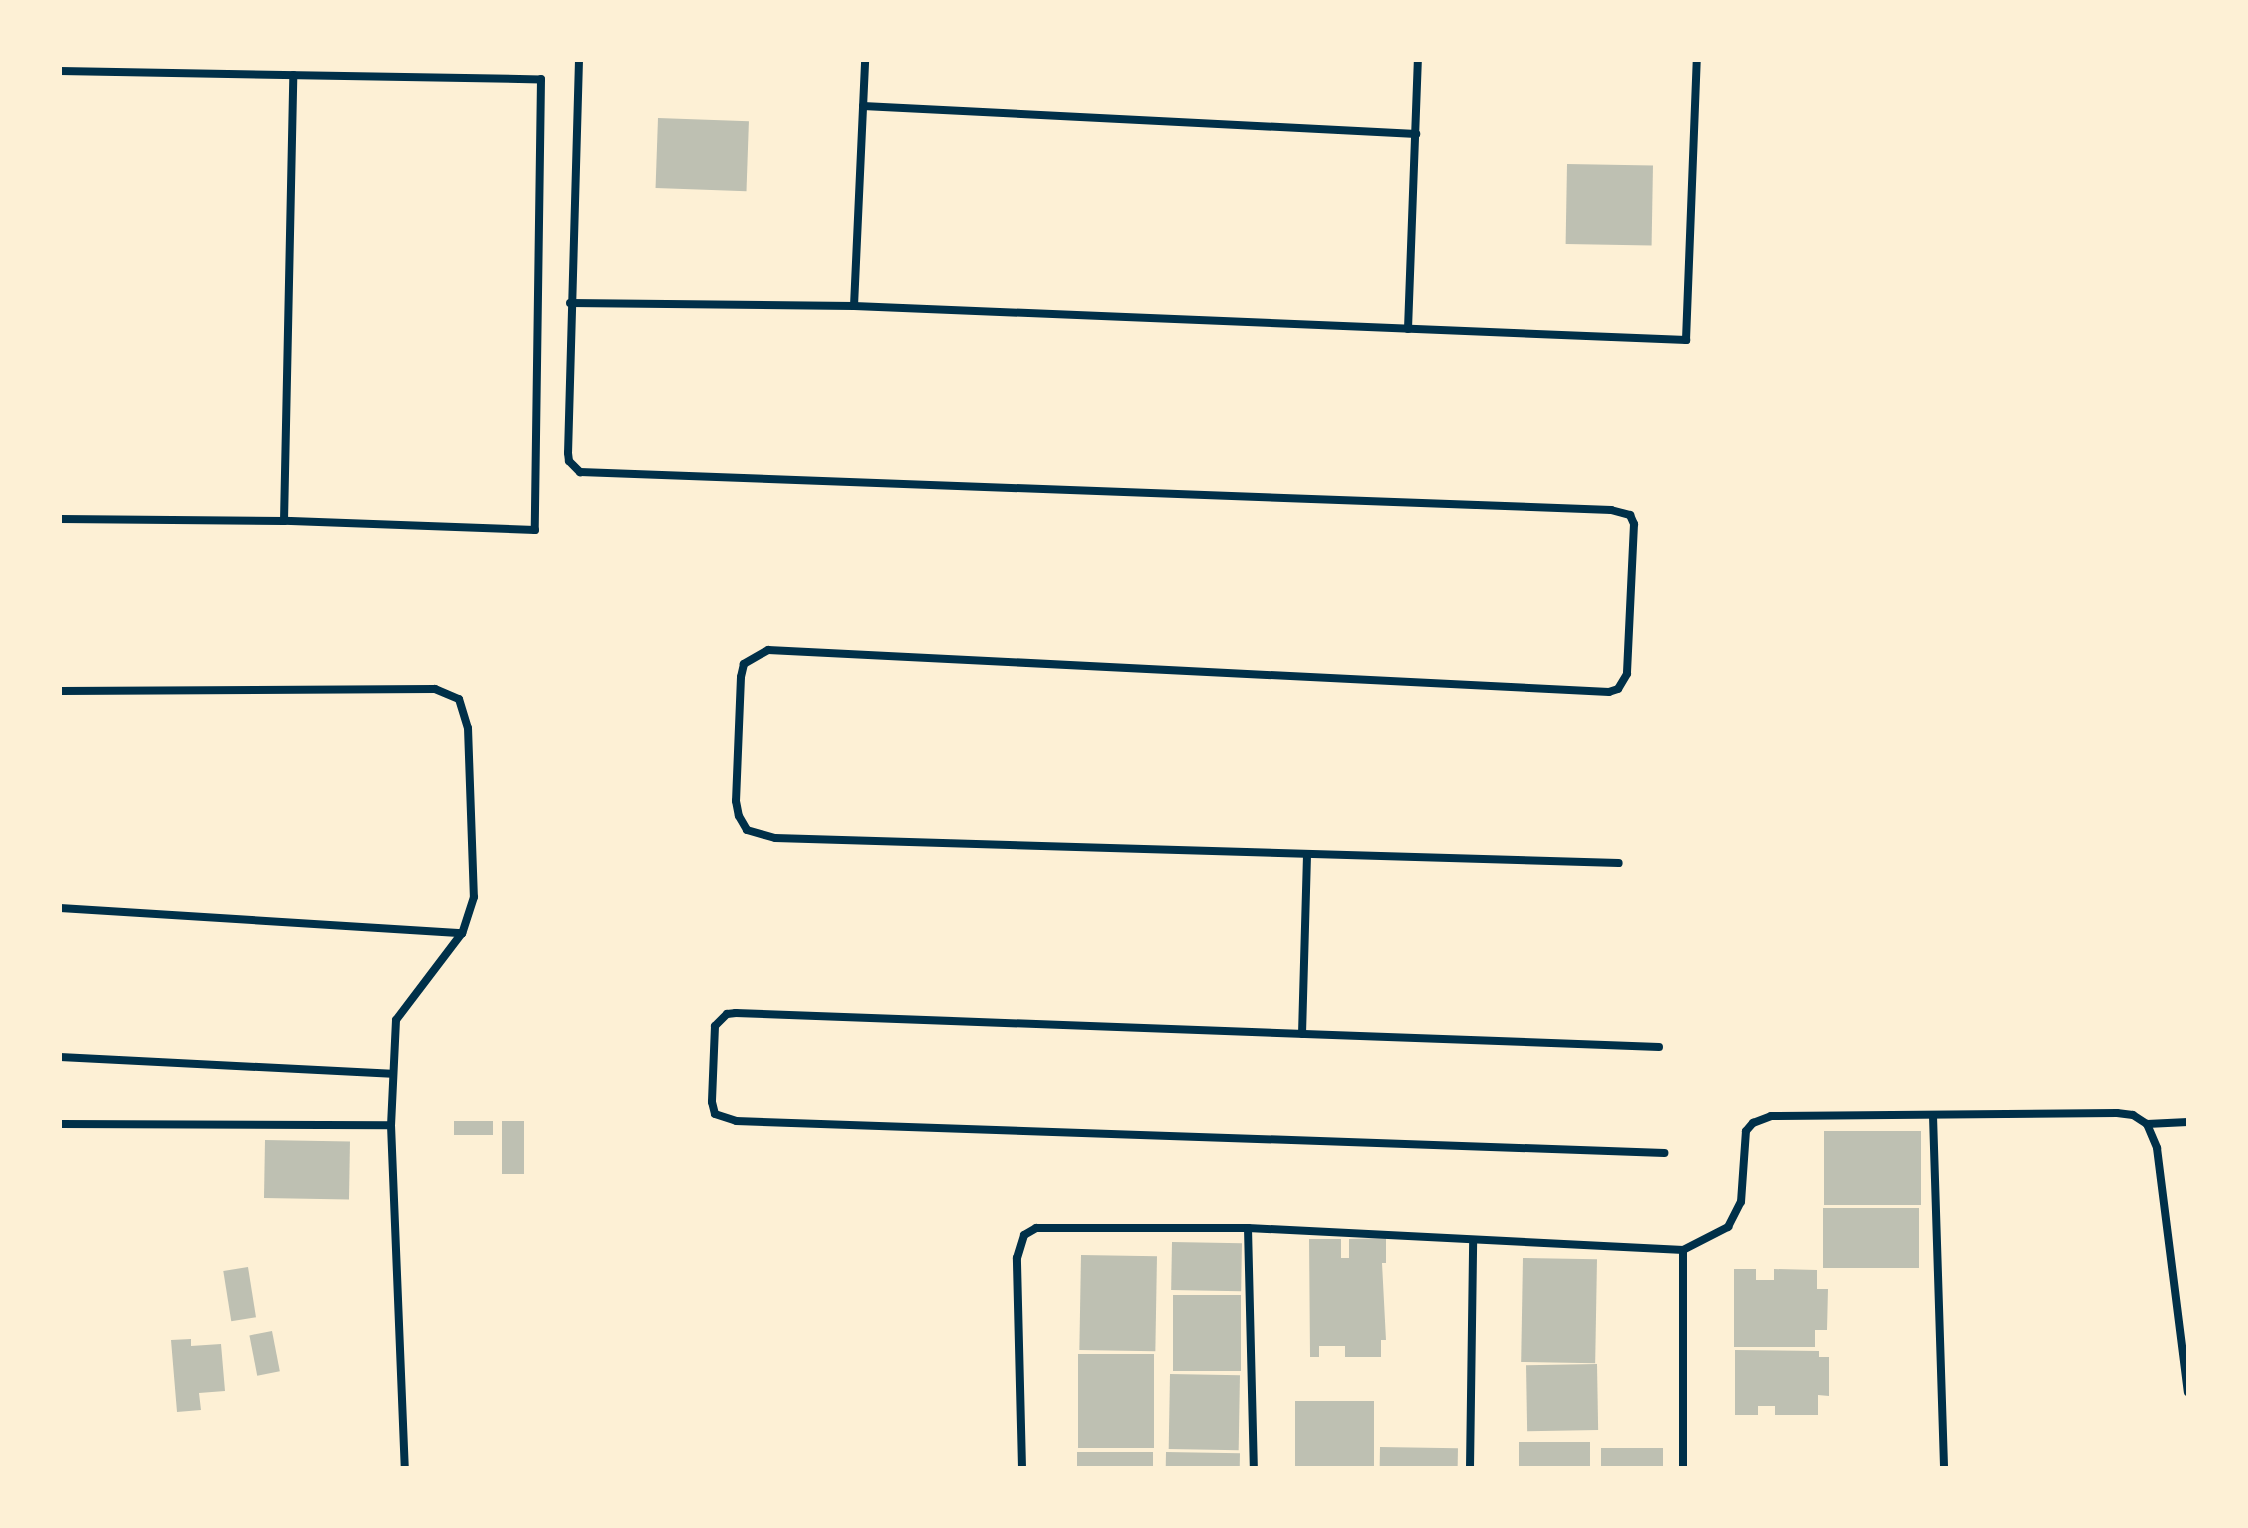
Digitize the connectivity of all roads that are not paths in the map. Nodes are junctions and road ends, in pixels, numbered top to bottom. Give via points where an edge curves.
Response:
1 (579, 60) edge
2 (865, 60) edge
3 (1418, 60) edge
4 (1697, 60) edge
5 (60, 71) edge
6 (293, 75) junction
7 (863, 106) junction
8 (1416, 134) junction
9 (570, 303) junction
10 (854, 306) junction
11 (1408, 329) junction
12 (60, 519) edge
13 (284, 521) junction
14 (60, 691) edge
15 (1307, 854) junction
16 (1619, 863) dead end
17 (60, 908) edge
18 (462, 933) junction
19 (1302, 1034) junction
20 (1659, 1047) dead end
21 (60, 1057) edge
22 (392, 1074) junction
23 (1933, 1116) junction
24 (2188, 1122) edge
25 (60, 1124) edge
26 (2147, 1124) junction
27 (391, 1125) junction
28 (1664, 1153) dead end
29 (1248, 1228) junction
30 (1473, 1240) junction
31 (1683, 1250) junction
32 (2188, 1392) edge
33 (405, 1468) edge
34 (1022, 1468) edge
35 (1254, 1468) edge
36 (1470, 1468) edge
37 (1683, 1468) edge
38 (1944, 1468) edge

1 - 9 street
2 - 7 street
3 - 8 street
4 - 11 street via 1686,340
5 - 6 street
6 - 13 street
6 - 13 street via 541,79 535,530
7 - 8 street
7 - 10 street
8 - 11 street
9 - 10 street
9 - 15 street via 568,453 580,472 1611,510 1630,515 1634,532 1627,674 1618,689 1609,692 782,649 768,650 744,664 736,801 747,830 760,836
10 - 11 street
12 - 13 street
14 - 18 street via 448,691 466,711 468,728 474,897
15 - 16 street
15 - 19 street
17 - 18 street
18 - 22 street via 396,1020
19 - 20 street
19 - 28 street via 727,1014 718,1020 713,1035 712,1102 715,1114 736,1121
21 - 22 street
22 - 27 street
23 - 26 street via 2117,1113
23 - 31 street via 1760,1118 1746,1131 1736,1214 1728,1227
23 - 38 street
24 - 26 street
25 - 27 street
26 - 32 street via 2157,1148
27 - 33 street
29 - 30 street
29 - 34 street via 1052,1227 1024,1235 1017,1258
29 - 35 street
30 - 31 street
30 - 36 street
31 - 37 street

